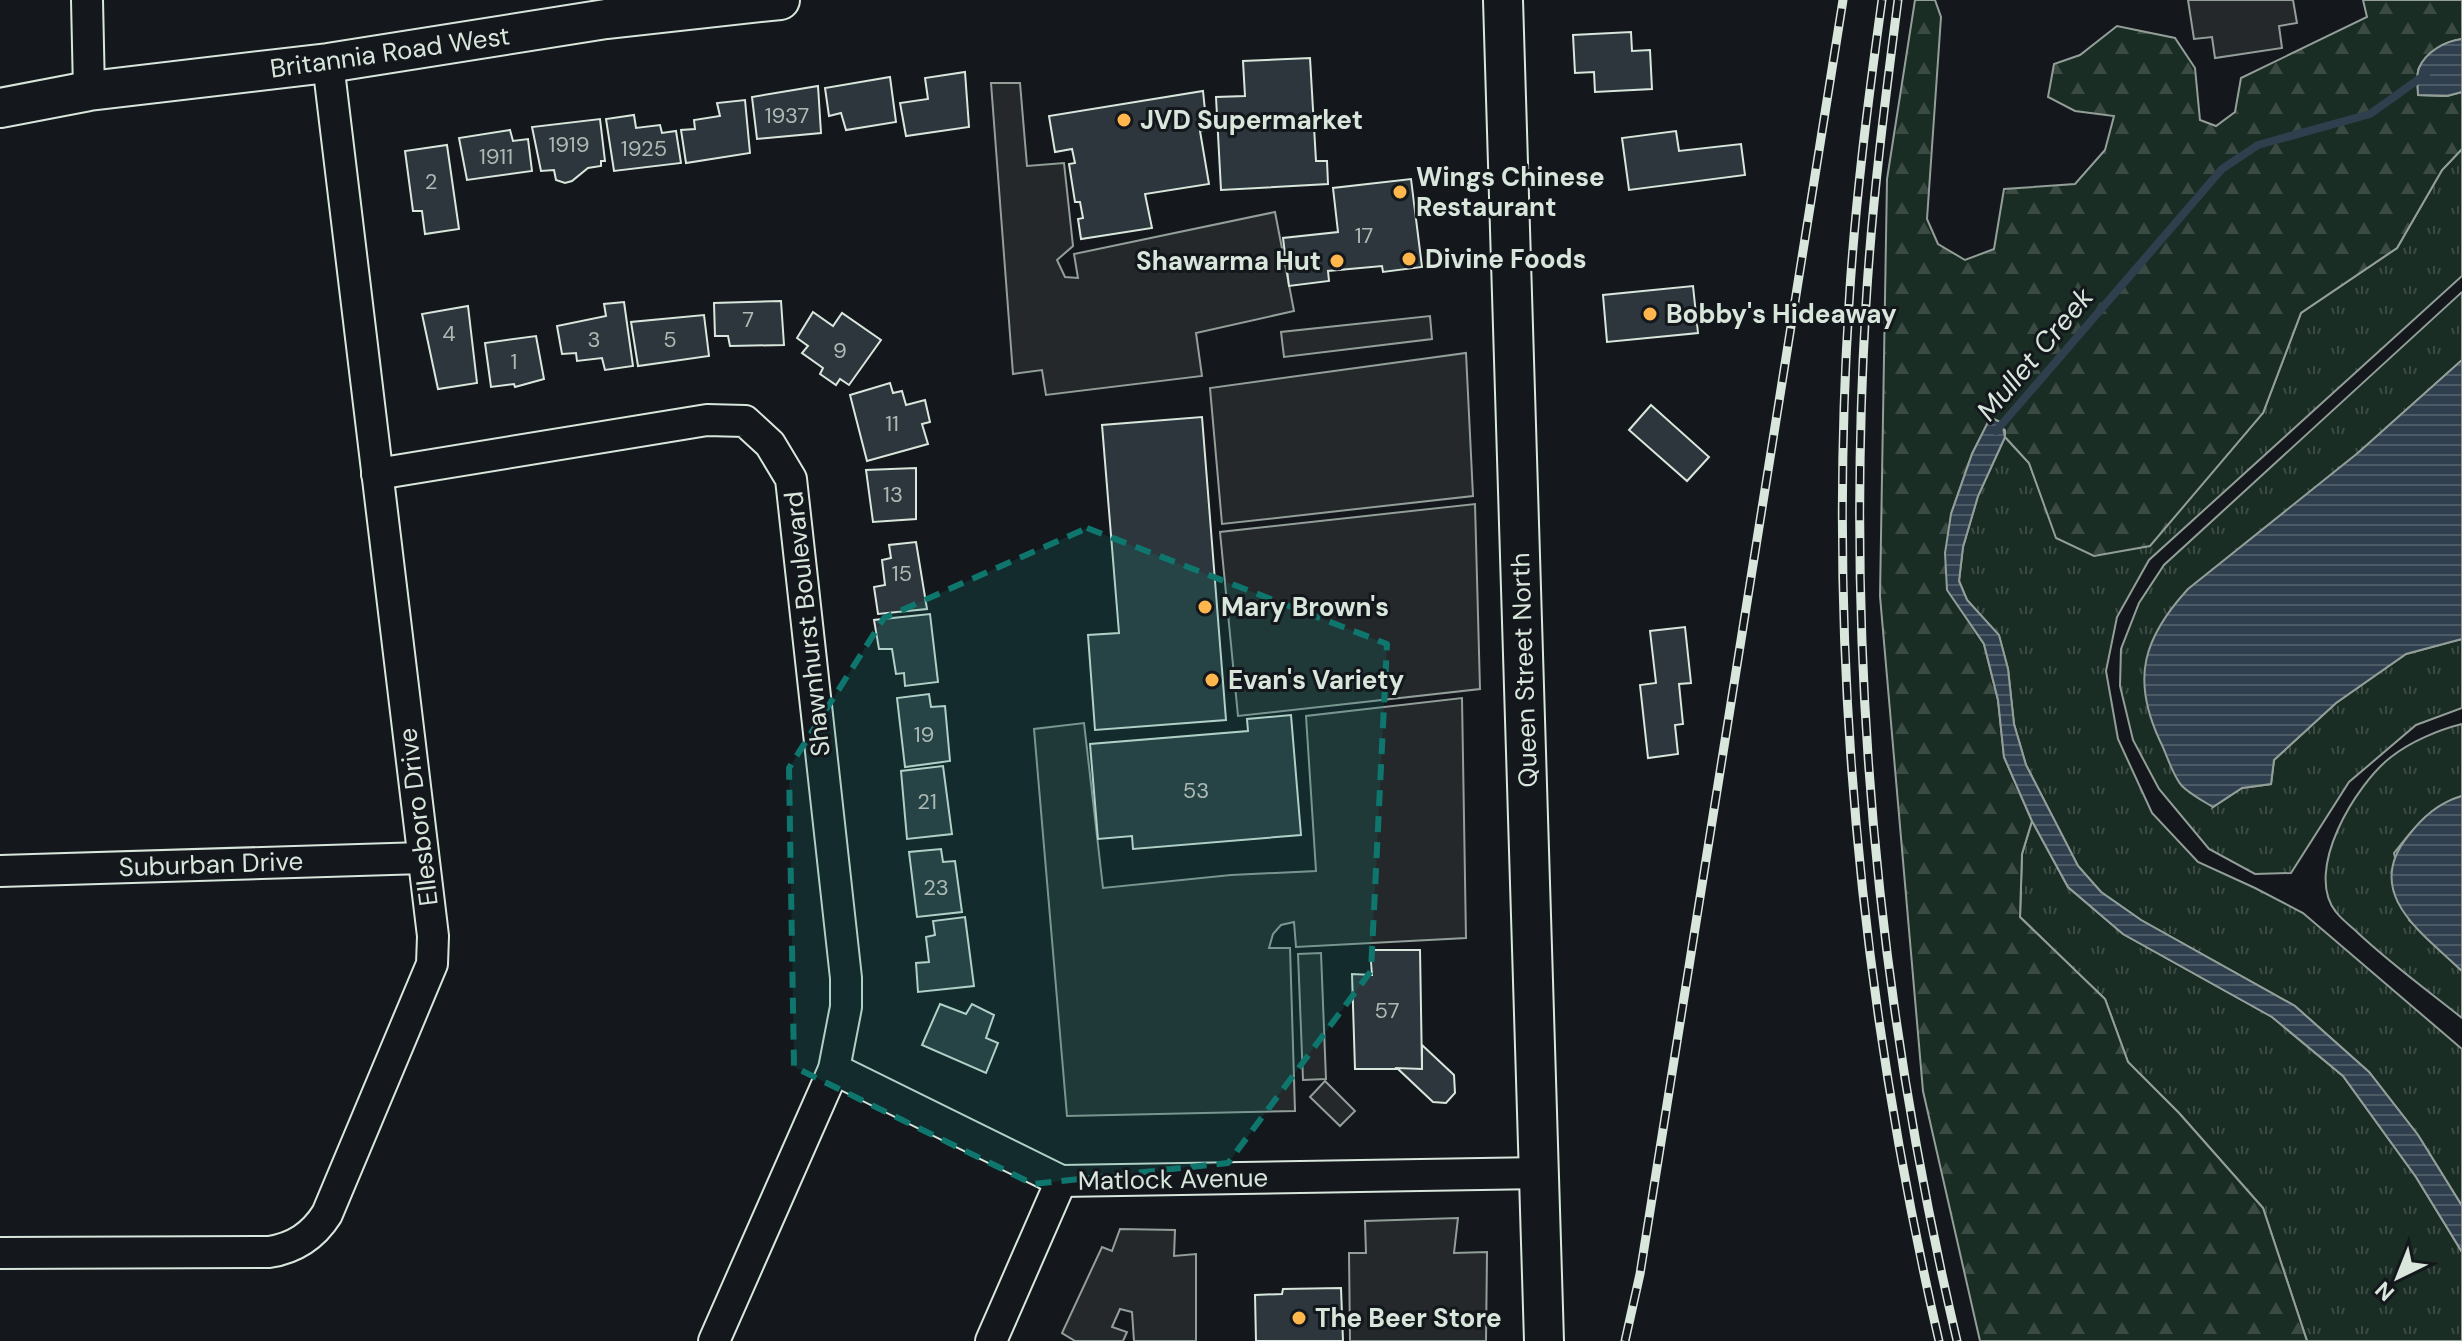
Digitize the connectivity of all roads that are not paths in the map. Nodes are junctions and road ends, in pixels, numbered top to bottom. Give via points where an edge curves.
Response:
1 (87, 0) edge
2 (780, 0) edge
3 (1503, 0) edge
4 (606, 10) edge
5 (328, 63) junction
6 (89, 91) junction
7 (0, 108) edge
8 (377, 474) junction
9 (423, 858) junction
10 (0, 871) edge
11 (834, 1069) junction
12 (1538, 1173) junction
13 (1061, 1181) junction
14 (0, 1253) edge
15 (714, 1341) edge
16 (991, 1341) edge
17 (1544, 1341) edge

1 - 6 street
2 - 4 main road, Britannia Road West
3 - 12 main road, Queen Street North
4 - 5 main road, Britannia Road West
5 - 6 main road, Britannia Road West
5 - 8 street, Ellesboro Drive
6 - 7 main road, Britannia Road West
8 - 9 street, Ellesboro Drive
8 - 11 street, Shawnhurst Boulevard via 707,420 745,421 770,444 791,479 845,962 846,1007
9 - 10 street, Suburban Drive
9 - 14 street, Ellesboro Drive via 433,936 428,978 327,1214 315,1230 289,1247 269,1252
11 - 13 street, Matlock Avenue
11 - 15 street, Shawnhurst Boulevard
12 - 13 street, Matlock Avenue
12 - 17 main road, Queen Street North
13 - 16 street

